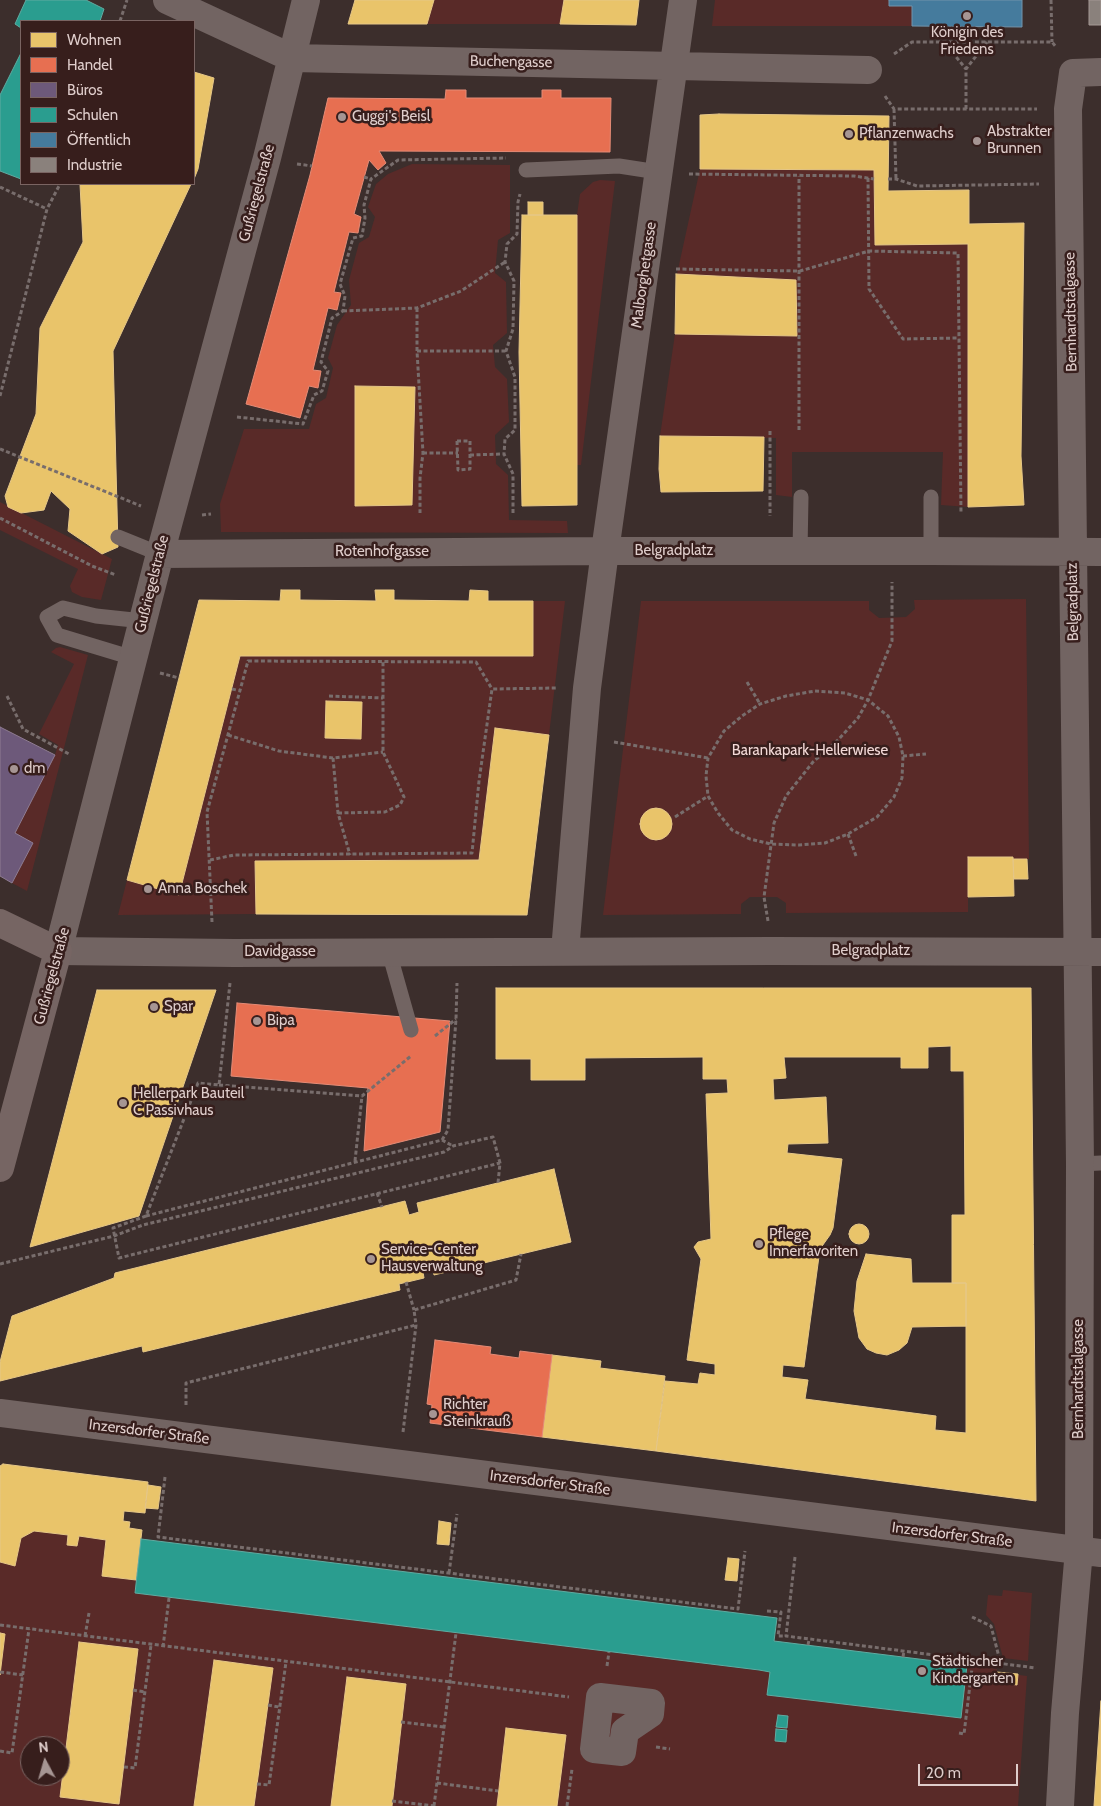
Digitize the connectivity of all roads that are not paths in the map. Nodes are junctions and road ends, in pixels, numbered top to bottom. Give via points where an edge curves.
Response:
1 (166, 0) edge
2 (306, 0) edge
3 (683, 0) edge
4 (292, 58) junction
5 (673, 66) junction
6 (868, 70) road end
7 (1101, 72) edge
8 (526, 170) road end
9 (658, 172) junction
10 (801, 497) dead end
11 (930, 497) dead end
12 (118, 537) dead end
13 (605, 551) junction
14 (800, 551) junction
15 (931, 551) junction
16 (1073, 552) junction
17 (1101, 552) edge
18 (160, 554) junction
19 (143, 621) junction
20 (133, 658) junction
21 (0, 924) edge
22 (566, 951) junction
23 (58, 952) junction
24 (389, 952) junction
25 (1089, 952) edge
26 (411, 1030) dead end
27 (1090, 1164) edge
28 (0, 1168) edge
29 (0, 1413) edge
30 (1090, 1552) edge
31 (1060, 1806) edge

1 - 4 street, Buchengasse
2 - 4 street, Gußriegelstraße
3 - 5 street, Malborghetgasse
4 - 5 street, Buchengasse
4 - 18 street, Gußriegelstraße
5 - 6 street, Buchengasse
5 - 9 street, Malborghetgasse
7 - 16 street, Bernhardtstalgasse via 1073,73 1068,109
8 - 9 lane via 609,166
9 - 13 street, Malborghetgasse
10 - 14 lane
11 - 15 lane
12 - 18 lane
13 - 14 street, Belgradplatz
13 - 18 street, Rotenhofgasse
13 - 22 street via 587,688
14 - 15 street, Belgradplatz
15 - 16 street, Belgradplatz
16 - 17 street
16 - 25 street, Belgradplatz
18 - 19 street, Gußriegelstraße
19 - 20 street, Gußriegelstraße
19 - 20 lane via 96,616 63,608 47,617 57,635
20 - 23 street, Gußriegelstraße
21 - 23 street, Davidgasse
22 - 24 street, Davidgasse
22 - 25 street, Belgradplatz
23 - 24 street, Davidgasse
23 - 28 street, Gußriegelstraße
24 - 26 lane
25 - 27 street, Bernhardtstalgasse
27 - 30 street, Bernhardtstalgasse
29 - 30 street, Inzersdorfer Straße
30 - 31 street, Bernhardtstalgasse via 1065,1713

